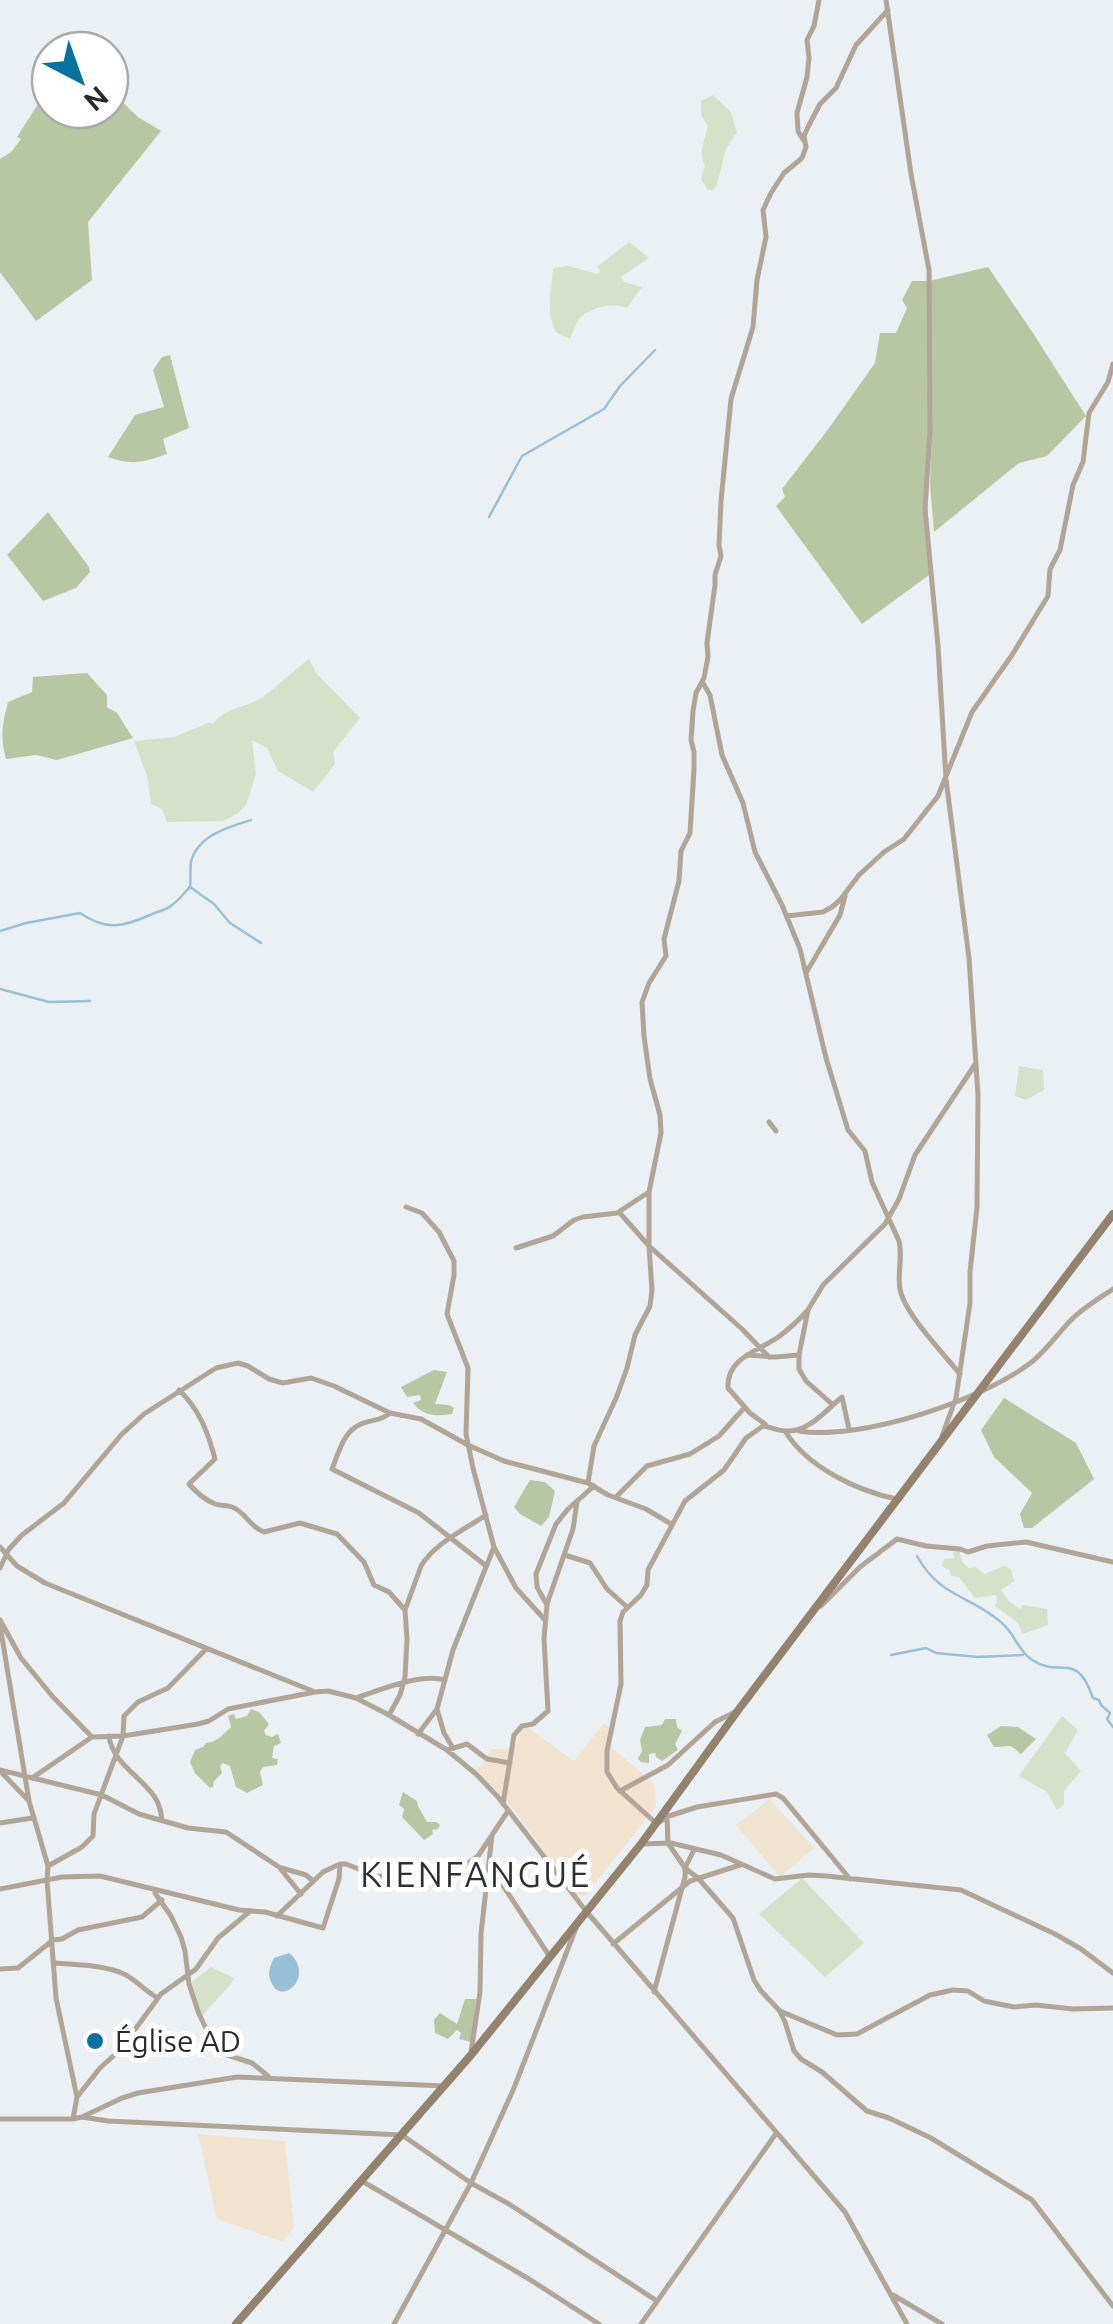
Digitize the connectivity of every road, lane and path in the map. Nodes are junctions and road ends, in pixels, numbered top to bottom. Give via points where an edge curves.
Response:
1 (820, 0) edge
2 (886, 0) edge
3 (888, 10) junction
4 (804, 141) junction
5 (1113, 364) edge
6 (702, 683) junction
7 (946, 779) junction
8 (846, 892) junction
9 (787, 916) junction
10 (806, 973) junction
11 (976, 1062) junction
12 (769, 1122) dead end
13 (776, 1131) dead end
14 (650, 1192) junction
15 (406, 1207) dead end
16 (619, 1212) junction
17 (1113, 1214) edge
18 (889, 1218) junction
19 (649, 1246) junction
20 (516, 1248) dead end
21 (1113, 1289) edge
22 (808, 1310) junction
23 (751, 1338) junction
24 (760, 1348) junction
25 (748, 1354) junction
26 (799, 1355) junction
27 (769, 1356) junction
28 (960, 1374) junction
29 (178, 1390) junction
30 (980, 1392) junction
31 (955, 1402) junction
32 (833, 1405) junction
33 (745, 1407) junction
34 (390, 1412) junction
35 (768, 1426) junction
36 (849, 1429) junction
37 (796, 1430) junction
38 (784, 1431) junction
39 (468, 1446) junction
40 (936, 1450) junction
41 (591, 1485) junction
42 (616, 1497) junction
43 (898, 1500) junction
44 (576, 1502) junction
45 (486, 1515) junction
46 (672, 1524) junction
47 (451, 1538) junction
48 (494, 1546) junction
49 (0, 1547) edge
50 (565, 1555) junction
51 (8, 1556) junction
52 (1113, 1562) edge
53 (485, 1565) junction
54 (0, 1568) edge
55 (547, 1605) junction
56 (627, 1607) junction
57 (405, 1610) junction
58 (812, 1615) junction
59 (545, 1620) junction
60 (0, 1623) edge
61 (206, 1649) junction
62 (445, 1680) junction
63 (402, 1683) junction
64 (315, 1692) junction
65 (356, 1698) junction
66 (437, 1709) junction
67 (740, 1709) junction
68 (389, 1715) junction
69 (418, 1734) junction
70 (109, 1736) junction
71 (124, 1736) junction
72 (92, 1737) junction
73 (450, 1749) junction
74 (116, 1755) junction
75 (510, 1762) junction
76 (0, 1770) edge
77 (29, 1777) junction
78 (620, 1791) junction
79 (102, 1795) junction
80 (28, 1801) junction
81 (506, 1808) junction
82 (668, 1813) junction
83 (33, 1818) junction
84 (162, 1820) junction
85 (0, 1823) edge
86 (656, 1824) junction
87 (492, 1835) junction
88 (668, 1843) junction
89 (641, 1844) junction
90 (694, 1850) junction
91 (340, 1864) junction
92 (489, 1864) junction
93 (742, 1865) junction
94 (48, 1866) junction
95 (279, 1867) junction
96 (686, 1868) junction
97 (698, 1878) junction
98 (850, 1879) junction
99 (47, 1880) junction
100 (314, 1882) junction
101 (683, 1887) junction
102 (0, 1889) edge
103 (152, 1890) junction
104 (301, 1894) junction
105 (162, 1900) junction
106 (250, 1911) junction
107 (586, 1912) junction
108 (277, 1916) junction
109 (578, 1920) junction
110 (53, 1940) junction
111 (613, 1944) junction
112 (550, 1956) junction
113 (54, 1963) junction
114 (0, 1969) edge
115 (1113, 1973) edge
116 (188, 1976) junction
117 (654, 1992) junction
118 (158, 1998) junction
119 (1113, 2008) edge
120 (779, 2010) junction
121 (470, 2055) junction
122 (270, 2078) junction
123 (444, 2086) junction
124 (77, 2097) junction
125 (82, 2117) junction
126 (0, 2119) edge
127 (73, 2119) junction
128 (776, 2134) junction
129 (402, 2135) junction
130 (362, 2181) junction
131 (471, 2183) junction
132 (447, 2230) junction
133 (889, 2292) junction
134 (657, 2300) junction
135 (1113, 2306) edge
136 (236, 2324) edge
137 (394, 2324) edge
138 (598, 2324) edge
139 (640, 2324) edge
140 (907, 2324) edge
141 (942, 2324) edge

1 - 4 street via 797,112
2 - 3 street
3 - 4 street via 856,45
3 - 7 street via 929,270 925,509
4 - 6 street via 802,158 784,172 764,210 752,328 731,399 721,556
5 - 7 street via 1088,413 1083,462 1048,596 972,712
6 - 9 street via 756,852
6 - 14 street via 690,740 690,833 664,939 666,956 642,1002 661,1133
7 - 8 street via 904,839
7 - 11 street
8 - 9 street via 823,912
8 - 10 street
9 - 10 street
10 - 18 street via 848,1130 865,1151
11 - 18 street via 920,1146
11 - 28 street via 977,1207
12 - 13 street
14 - 16 street
14 - 19 street
15 - 39 street via 439,1232 454,1261 447,1314 468,1368
16 - 19 street
16 - 20 street via 583,1217
17 - 30 main road
18 - 22 street
18 - 28 street via 901,1251 901,1294
19 - 23 street
19 - 41 street via 650,1306 594,1446
21 - 30 street via 1083,1309 1034,1360
22 - 24 street
22 - 26 street
23 - 24 street
23 - 25 street
24 - 25 street
24 - 27 street
25 - 27 street
25 - 33 street via 727,1382
26 - 27 street
26 - 32 street via 803,1378
28 - 31 street
29 - 34 street via 221,1365 238,1363 282,1383 311,1378
29 - 51 street via 121,1436
29 - 57 street via 196,1408 215,1459 189,1484 196,1492 237,1509 264,1532 300,1523 337,1534 366,1565 374,1585
30 - 31 street
30 - 40 main road
31 - 36 street
31 - 40 street
32 - 36 street via 842,1397
32 - 37 street
33 - 35 street
33 - 42 street via 719,1436 690,1454 647,1466
34 - 39 street
34 - 47 street via 355,1426 332,1469 419,1513
35 - 38 street
35 - 46 street via 755,1430 724,1470 690,1495
36 - 37 street
37 - 38 street
38 - 43 street via 838,1477
39 - 41 street
39 - 45 street
40 - 43 main road
41 - 42 street
41 - 44 street
42 - 46 street
43 - 58 main road
44 - 50 street
44 - 55 street via 556,1524 536,1574
45 - 47 street
45 - 48 street
46 - 56 street via 647,1585
47 - 53 street
47 - 57 street via 425,1559
48 - 53 street
48 - 59 street via 516,1588
49 - 51 street
50 - 55 street
50 - 56 street via 593,1566
51 - 54 street
51 - 61 street via 45,1583
52 - 58 street via 1026,1542 968,1552 897,1539
53 - 62 street
55 - 59 street
56 - 78 street via 620,1621 621,1684 606,1767
57 - 63 street
58 - 67 main road
59 - 75 street via 548,1711 514,1735
60 - 72 street via 20,1658
60 - 77 street
61 - 64 street
61 - 71 street via 168,1688 130,1708
62 - 63 street
62 - 66 street
63 - 65 street
63 - 68 street
64 - 65 street
64 - 71 street via 228,1710 209,1722
65 - 68 street
66 - 69 street
66 - 73 street
67 - 78 street
67 - 82 main road
68 - 69 street
69 - 73 street
70 - 71 street
70 - 72 street
70 - 74 street
71 - 74 street
72 - 77 street
73 - 75 street via 468,1744 486,1759
73 - 81 street
74 - 79 street
74 - 84 street via 156,1799
75 - 81 street
76 - 77 street
76 - 80 street
77 - 79 street
77 - 80 street
78 - 86 street
79 - 84 street
79 - 94 street via 92,1838
80 - 83 street
81 - 87 street
81 - 107 street
82 - 86 main road
82 - 88 street
82 - 98 street via 776,1794
83 - 85 street
83 - 94 street
84 - 95 street via 226,1832
86 - 89 main road
87 - 91 street via 478,1856 445,1880 378,1876
87 - 92 street
88 - 89 street
88 - 90 street
88 - 96 street
89 - 107 main road
90 - 93 street
90 - 96 street
91 - 100 street
91 - 108 street via 323,1928
92 - 112 street
92 - 121 street
93 - 97 street
93 - 98 street via 774,1879
94 - 99 street
95 - 100 street
95 - 104 street
96 - 97 street
96 - 101 street
97 - 101 street
97 - 120 street via 733,1918 754,1980
98 - 115 street via 961,1890 1055,1934
99 - 102 street
99 - 103 street via 100,1876
99 - 110 street
100 - 104 street
101 - 111 street
101 - 117 street
103 - 105 street
103 - 106 street
104 - 108 street
105 - 110 street via 142,1916
105 - 116 street via 180,1937
106 - 108 street
106 - 116 street
107 - 109 main road
107 - 111 street
109 - 112 main road
109 - 131 street
110 - 113 street
110 - 114 street via 18,1968
111 - 117 street
112 - 121 main road
113 - 118 street via 127,1974
113 - 124 street
116 - 118 street
116 - 122 street via 219,2052
117 - 128 street
118 - 124 street
119 - 120 street via 1014,2007 953,1990 847,2036
120 - 135 street via 794,2051 867,2111 932,2138 1032,2200
121 - 123 main road
122 - 123 street
122 - 125 street via 138,2093
123 - 129 main road
124 - 127 street
125 - 127 street
125 - 129 street
126 - 127 street
128 - 133 street via 844,2212
128 - 134 street
129 - 130 main road
129 - 131 street
130 - 132 street
130 - 136 main road
131 - 132 street
131 - 134 street
132 - 137 street
132 - 138 street
133 - 140 street
133 - 141 street
134 - 139 street

